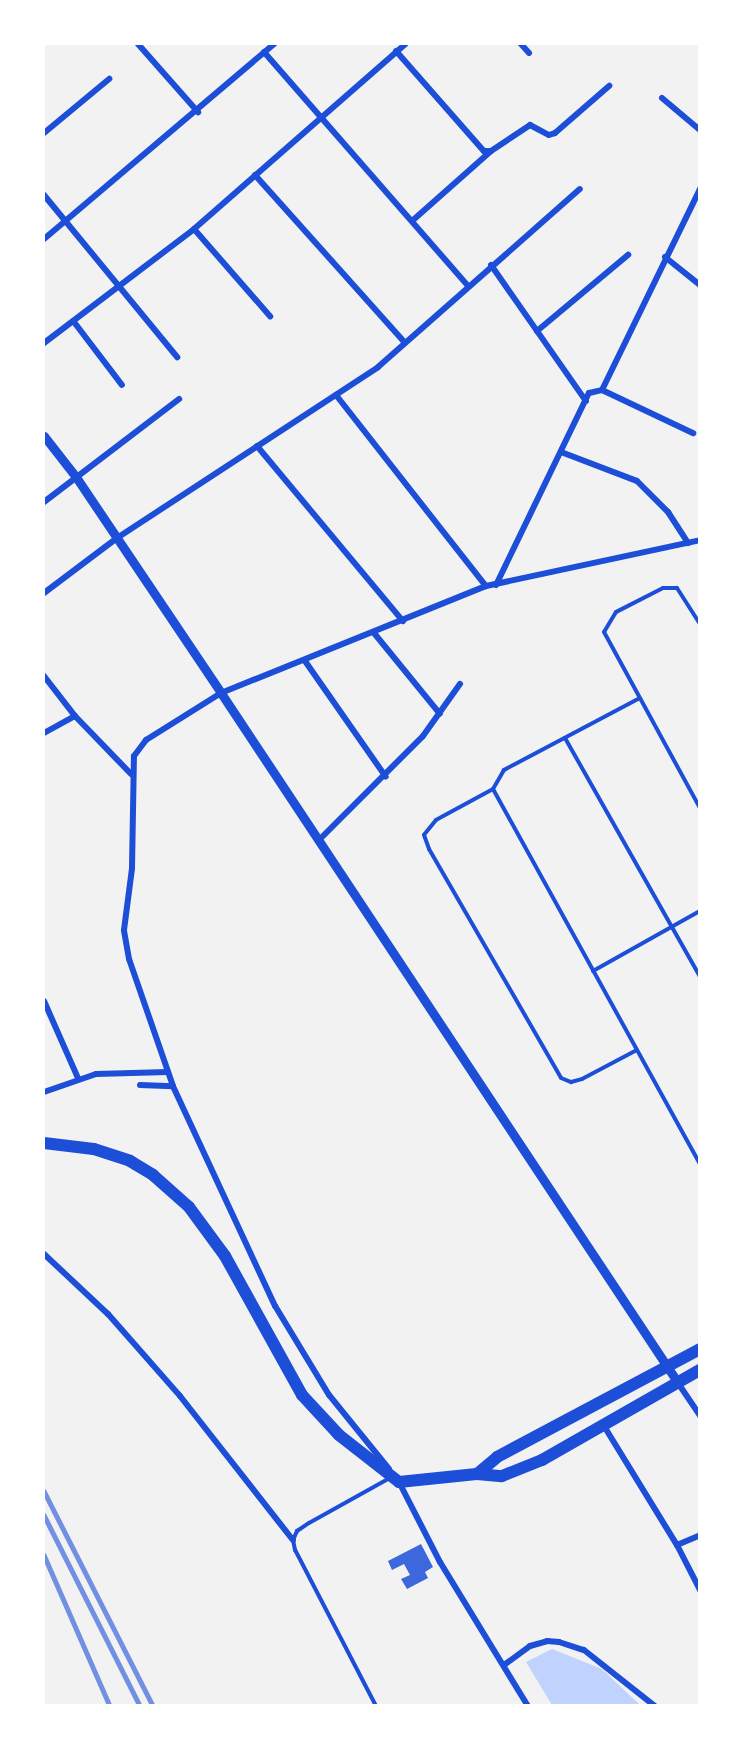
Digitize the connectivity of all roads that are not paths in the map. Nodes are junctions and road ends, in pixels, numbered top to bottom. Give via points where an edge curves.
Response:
1 (139, 44) edge
2 (274, 44) edge
3 (405, 44) edge
4 (521, 44) edge
5 (396, 51) junction
6 (264, 52) junction
7 (529, 53) dead end
8 (109, 79) dead end
9 (609, 86) dead end
10 (662, 98) dead end
11 (198, 112) junction
12 (322, 117) junction
13 (699, 130) edge
14 (44, 133) edge
15 (491, 151) junction
16 (255, 175) junction
17 (580, 189) dead end
18 (699, 189) edge
19 (44, 195) edge
20 (412, 221) junction
21 (66, 222) junction
22 (194, 229) junction
23 (44, 239) edge
24 (628, 255) dead end
25 (665, 257) junction
26 (491, 265) junction
27 (699, 285) edge
28 (468, 286) junction
29 (119, 288) junction
30 (270, 316) dead end
31 (74, 322) junction
32 (537, 331) junction
33 (44, 343) edge
34 (405, 343) junction
35 (177, 357) dead end
36 (122, 385) dead end
37 (602, 390) junction
38 (336, 395) junction
39 (179, 399) dead end
40 (586, 401) junction
41 (693, 433) dead end
42 (44, 435) edge
43 (257, 446) junction
44 (561, 452) junction
45 (76, 477) junction
46 (44, 502) edge
47 (117, 538) junction
48 (699, 540) edge
49 (688, 543) junction
50 (496, 585) junction
51 (486, 586) junction
52 (44, 593) edge
53 (403, 621) junction
54 (699, 624) edge
55 (374, 633) junction
56 (305, 661) junction
57 (44, 676) edge
58 (460, 684) dead end
59 (221, 693) junction
60 (638, 699) junction
61 (440, 714) junction
62 (75, 716) junction
63 (44, 734) edge
64 (565, 738) junction
65 (131, 774) junction
66 (386, 777) junction
67 (494, 789) junction
68 (699, 808) edge
69 (317, 841) junction
70 (699, 911) edge
71 (672, 927) junction
72 (593, 971) junction
73 (699, 978) edge
74 (44, 1001) edge
75 (637, 1050) junction
76 (168, 1072) junction
77 (78, 1078) junction
78 (140, 1085) dead end
79 (172, 1086) junction
80 (44, 1092) edge
81 (44, 1143) edge
82 (699, 1164) edge
83 (44, 1254) edge
84 (699, 1349) edge
85 (668, 1368) junction
86 (699, 1370) edge
87 (678, 1383) junction
88 (699, 1416) edge
89 (604, 1426) junction
90 (477, 1474) junction
91 (396, 1479) junction
92 (699, 1535) edge
93 (293, 1540) junction
94 (677, 1545) junction
95 (699, 1590) edge
96 (504, 1665) junction
97 (376, 1706) edge
98 (528, 1706) edge
99 (655, 1706) edge

1 - 11 street
2 - 6 street
3 - 5 street
4 - 7 street
5 - 12 street
5 - 15 street via 479,147
6 - 11 street
6 - 12 street
8 - 14 street
9 - 15 street via 555,133 549,135 530,124
10 - 13 street
11 - 21 street
12 - 16 street
12 - 20 street
15 - 20 street
16 - 22 street
16 - 34 street
17 - 26 street
18 - 25 street
19 - 21 street
20 - 28 street
21 - 23 street
21 - 29 street
22 - 29 street
22 - 30 street
24 - 32 street
25 - 27 street
25 - 37 street
26 - 28 street
26 - 32 street
28 - 34 street
29 - 31 street
29 - 35 street
31 - 33 street
31 - 36 street
32 - 40 street
34 - 38 street
37 - 40 street via 595,389
37 - 41 street
38 - 43 street
38 - 51 street
39 - 45 street
40 - 44 street
42 - 45 street
43 - 47 street
43 - 53 street
44 - 49 street via 637,481 668,512
44 - 50 street
45 - 46 street
45 - 47 street
47 - 52 street
47 - 59 street
48 - 49 street
49 - 50 street
50 - 51 street
51 - 53 street
53 - 55 street
54 - 60 lane via 677,588 663,588 616,612 608,621 604,632
55 - 56 street
55 - 61 street
56 - 59 street
56 - 66 street
57 - 62 street
58 - 61 street
59 - 65 street via 146,740 134,756
59 - 69 street
60 - 64 lane
60 - 68 lane
61 - 66 street
62 - 63 street
62 - 65 street
64 - 67 lane via 504,770
64 - 71 lane
65 - 76 street via 132,868 124,930 129,959
66 - 69 street
67 - 72 lane
67 - 75 lane via 436,820 424,835 429,849 561,1078 571,1082 582,1079
69 - 85 street
70 - 71 lane
71 - 72 lane
71 - 73 lane
72 - 75 lane
74 - 77 street
75 - 82 lane
76 - 77 street via 117,1071
76 - 79 street
77 - 80 street
78 - 79 street
79 - 91 street via 275,1306 329,1395
81 - 91 main road via 94,1149 130,1161 153,1175 189,1207 225,1256 302,1395 339,1435
83 - 93 street via 108,1314 180,1396
84 - 85 main road
85 - 87 street
85 - 90 main road via 497,1457
86 - 87 main road
87 - 88 street
87 - 89 main road
89 - 90 main road via 502,1476
89 - 94 street
90 - 91 main road
91 - 93 lane via 309,1523
91 - 96 street via 440,1562
92 - 94 street
93 - 97 lane
94 - 95 street
96 - 98 street
96 - 99 street via 530,1646 560,1642 584,1650 610,1667

